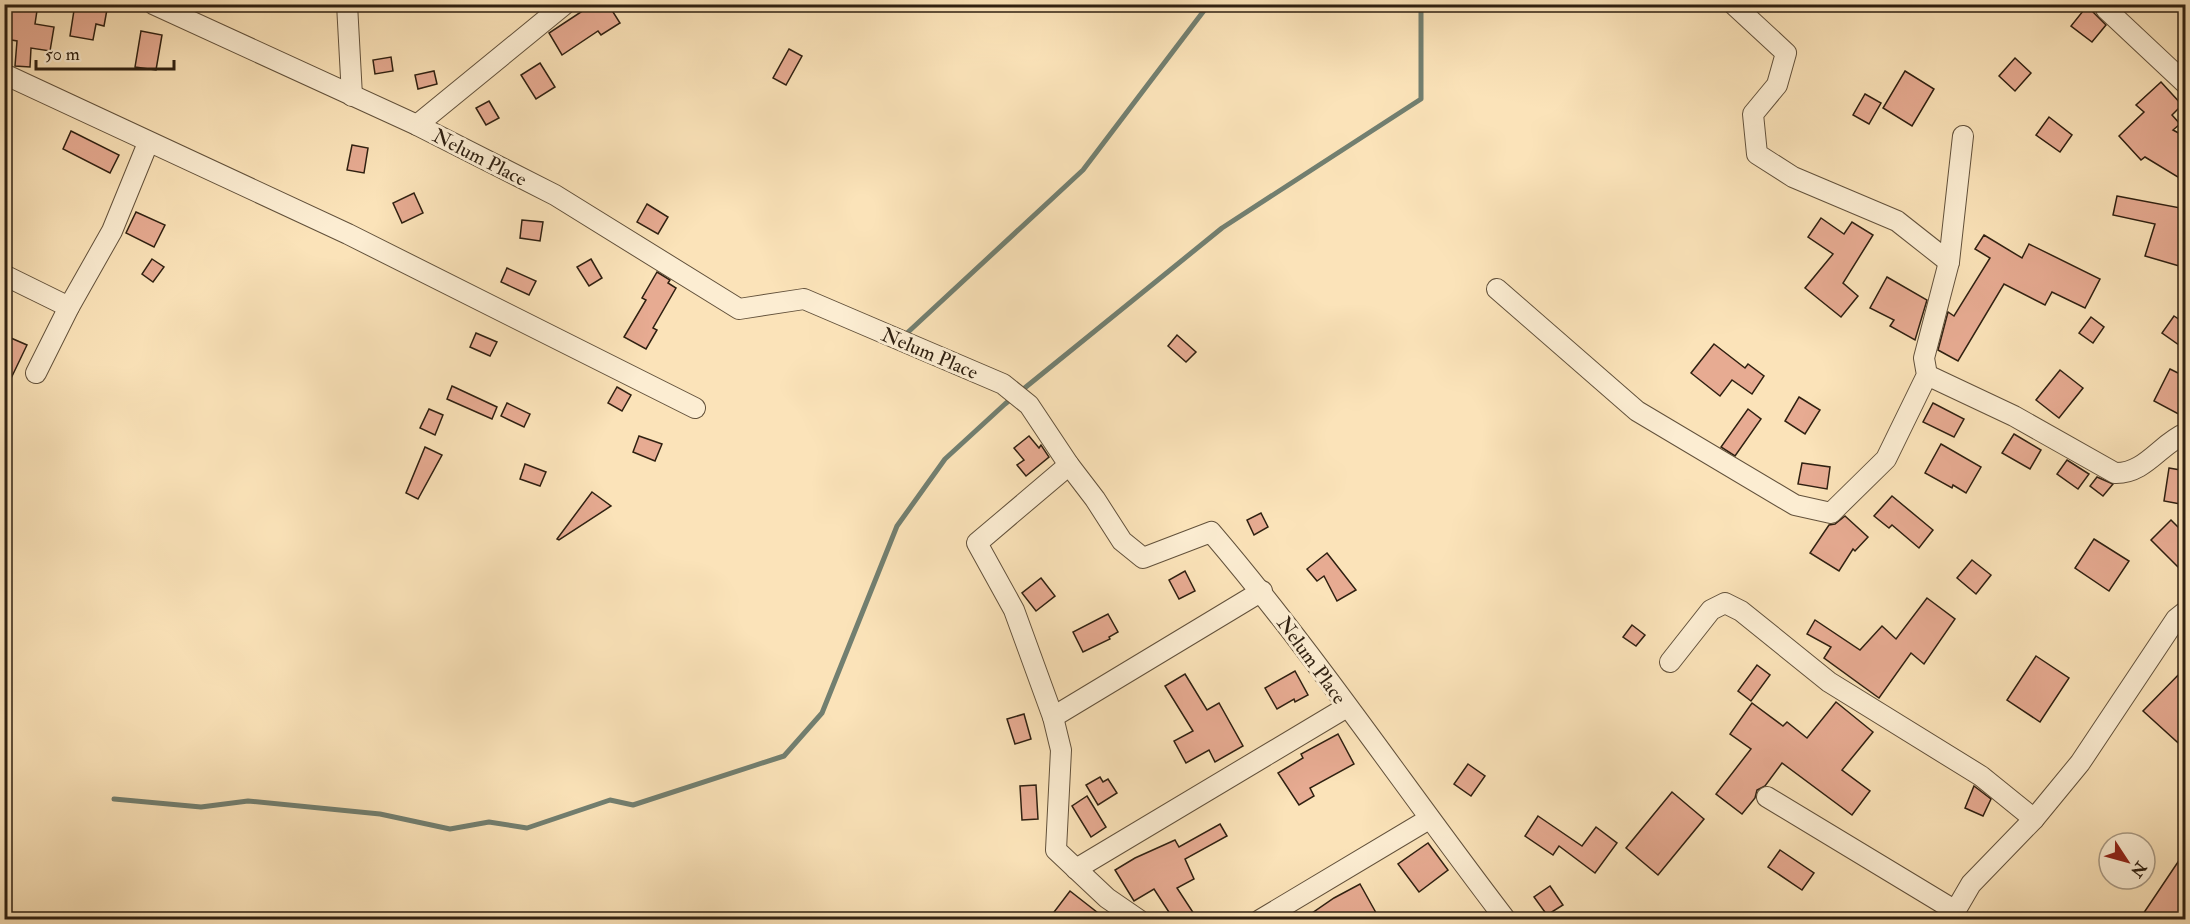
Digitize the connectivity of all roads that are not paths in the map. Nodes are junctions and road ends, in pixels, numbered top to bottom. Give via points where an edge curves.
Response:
1 (153, 4) edge
2 (347, 4) edge
3 (566, 4) edge
4 (1733, 4) edge
5 (2106, 9) dead end
6 (4, 74) edge
7 (2186, 84) edge
8 (352, 96) junction
9 (417, 125) junction
10 (1963, 136) dead end
11 (148, 142) junction
12 (1949, 262) junction
13 (4, 275) edge
14 (1497, 289) dead end
15 (69, 307) junction
16 (36, 373) dead end
17 (1927, 375) junction
18 (695, 408) dead end
19 (2186, 433) edge
20 (1069, 465) junction
21 (1262, 591) junction
22 (2186, 611) edge
23 (1670, 662) dead end
24 (1347, 707) junction
25 (1053, 717) junction
26 (1767, 797) dead end
27 (1429, 819) junction
28 (2034, 819) junction
29 (1076, 869) junction
30 (1952, 915) edge
31 (1139, 920) edge
32 (1260, 920) edge
33 (1506, 920) edge

1 - 8 street, Nelum Place
2 - 8 street
3 - 9 street
4 - 12 street via 1786,53 1777,85 1753,114 1757,154 1792,177 1897,221
5 - 7 street
6 - 11 street
8 - 9 street, Nelum Place
9 - 20 street, Nelum Place via 555,195 739,309 804,299 1003,384 1029,405
10 - 12 street
11 - 15 street via 112,231
11 - 18 street via 348,234
12 - 17 street via 1924,357
13 - 15 street
14 - 17 street via 1637,411 1795,505 1831,513 1886,459
15 - 16 street
17 - 19 street via 2014,416 2115,473 2128,474
20 - 21 street, Nelum Place via 1122,541 1143,558 1211,532
20 - 25 street via 977,543 1014,610
21 - 24 street, Nelum Place
21 - 25 street
22 - 28 street via 2175,619 2080,763
23 - 28 street via 1711,610 1725,603 1741,611 1830,682 1981,776
24 - 27 street, Nelum Place
24 - 29 street
25 - 29 street via 1061,750 1056,850
26 - 30 street
27 - 32 street
27 - 33 street, Nelum Place
28 - 30 street via 1971,884
29 - 31 street via 1107,898

